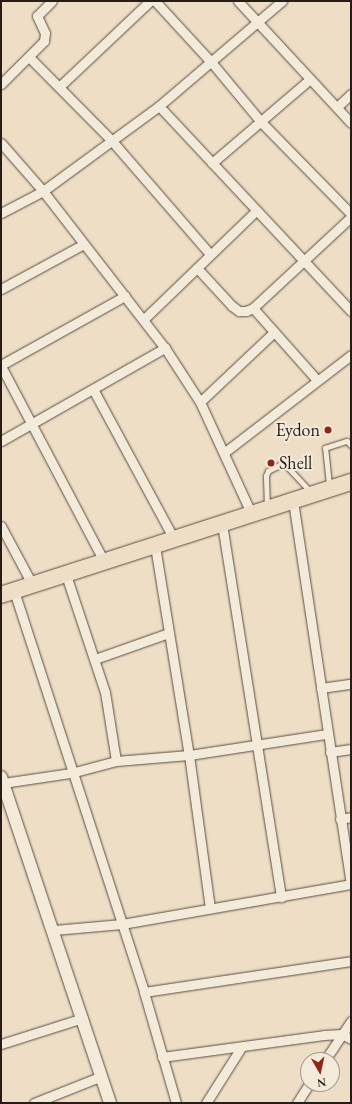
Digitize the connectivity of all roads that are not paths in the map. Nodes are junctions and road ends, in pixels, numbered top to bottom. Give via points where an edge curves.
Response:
1 (52, 1) edge
2 (150, 1) edge
3 (155, 1) edge
4 (238, 1) edge
5 (282, 1) edge
6 (258, 22) junction
7 (30, 58) junction
8 (212, 63) junction
9 (310, 79) junction
10 (1, 84) edge
11 (59, 87) junction
12 (351, 94) edge
13 (159, 106) junction
14 (337, 108) junction
15 (261, 122) junction
16 (351, 123) edge
17 (112, 141) junction
18 (1, 143) edge
19 (212, 164) junction
20 (43, 191) junction
21 (256, 211) junction
22 (1, 213) edge
23 (351, 214) edge
24 (351, 217) edge
25 (84, 244) junction
26 (210, 254) junction
27 (302, 261) junction
28 (197, 268) junction
29 (1, 289) edge
30 (125, 296) junction
31 (253, 308) junction
32 (351, 310) edge
33 (144, 319) junction
34 (274, 332) junction
35 (165, 348) junction
36 (351, 355) edge
37 (1, 366) edge
38 (317, 380) junction
39 (94, 391) junction
40 (200, 402) junction
41 (32, 424) junction
42 (1, 441) edge
43 (351, 445) edge
44 (225, 452) junction
45 (351, 482) edge
46 (329, 489) junction
47 (313, 495) junction
48 (293, 501) junction
49 (268, 510) junction
50 (252, 515) junction
51 (222, 524) junction
52 (1, 526) edge
53 (174, 539) junction
54 (155, 546) junction
55 (105, 563) junction
56 (66, 575) junction
57 (33, 586) junction
58 (7, 593) edge
59 (169, 633) junction
60 (95, 659) junction
61 (351, 684) edge
62 (320, 688) junction
63 (327, 734) junction
64 (258, 744) junction
65 (351, 749) edge
66 (330, 752) junction
67 (189, 755) junction
68 (116, 761) junction
69 (71, 773) junction
70 (2, 780) edge
71 (351, 817) edge
72 (340, 819) junction
73 (351, 884) edge
74 (281, 897) junction
75 (210, 908) junction
76 (122, 924) junction
77 (54, 930) junction
78 (351, 961) edge
79 (144, 992) junction
80 (83, 1018) junction
81 (351, 1020) edge
82 (342, 1034) junction
83 (351, 1039) edge
84 (1, 1044) edge
85 (242, 1046) junction
86 (330, 1052) edge
87 (162, 1057) junction
88 (102, 1076) junction
89 (304, 1092) edge
90 (34, 1103) edge
91 (110, 1103) edge
92 (176, 1103) edge
93 (206, 1103) edge
94 (297, 1103) edge

1 - 7 street via 37,16 46,37
2 - 11 street
3 - 8 street
4 - 6 street
5 - 6 street
6 - 8 street
6 - 9 street
7 - 10 street
7 - 11 street
8 - 13 street
8 - 15 street
9 - 14 street
9 - 15 street
11 - 17 street
12 - 14 street
13 - 17 street
13 - 19 street
14 - 16 street
15 - 19 street
15 - 23 street
17 - 20 street
17 - 26 street
18 - 20 street
19 - 21 street
20 - 22 street
20 - 25 street
21 - 26 street
21 - 27 street
24 - 27 street
25 - 29 street
25 - 30 street
26 - 28 street
27 - 31 street
27 - 32 street
28 - 31 street via 232,306 239,311
28 - 33 street
30 - 33 street
30 - 37 street
31 - 34 street
33 - 35 street
34 - 38 street
34 - 40 street
35 - 39 street
35 - 40 street
36 - 38 street
37 - 41 street
38 - 44 street
39 - 41 street
39 - 53 street
40 - 44 street
41 - 42 street
41 - 55 street
43 - 46 lane via 346,441 325,448
44 - 50 street
45 - 46 highway
46 - 47 highway
47 - 48 highway
47 - 49 lane via 286,465 280,465 268,471 266,476
48 - 49 highway
48 - 62 street
49 - 50 highway
50 - 51 highway
51 - 53 highway
51 - 64 street
52 - 57 street
53 - 54 highway
54 - 55 highway
54 - 59 street
55 - 56 highway
56 - 57 highway
56 - 60 street
57 - 58 highway
58 - 69 street
59 - 60 street
59 - 67 street
60 - 68 street via 107,703
61 - 62 street
62 - 63 street
63 - 64 street
63 - 66 street
64 - 67 street
64 - 74 street
65 - 66 street
66 - 72 street
67 - 68 street
67 - 75 street
68 - 69 street
69 - 70 street
69 - 76 street
70 - 77 main road
71 - 72 street
72 - 73 street
73 - 74 street
74 - 75 street
75 - 76 street
76 - 77 street
76 - 79 street
77 - 80 main road
78 - 79 street
79 - 87 street
80 - 84 street
80 - 88 main road
81 - 82 street
82 - 83 street
82 - 85 street
82 - 86 street
85 - 87 street
85 - 93 street
87 - 92 street
88 - 90 street
88 - 91 main road
89 - 94 street

